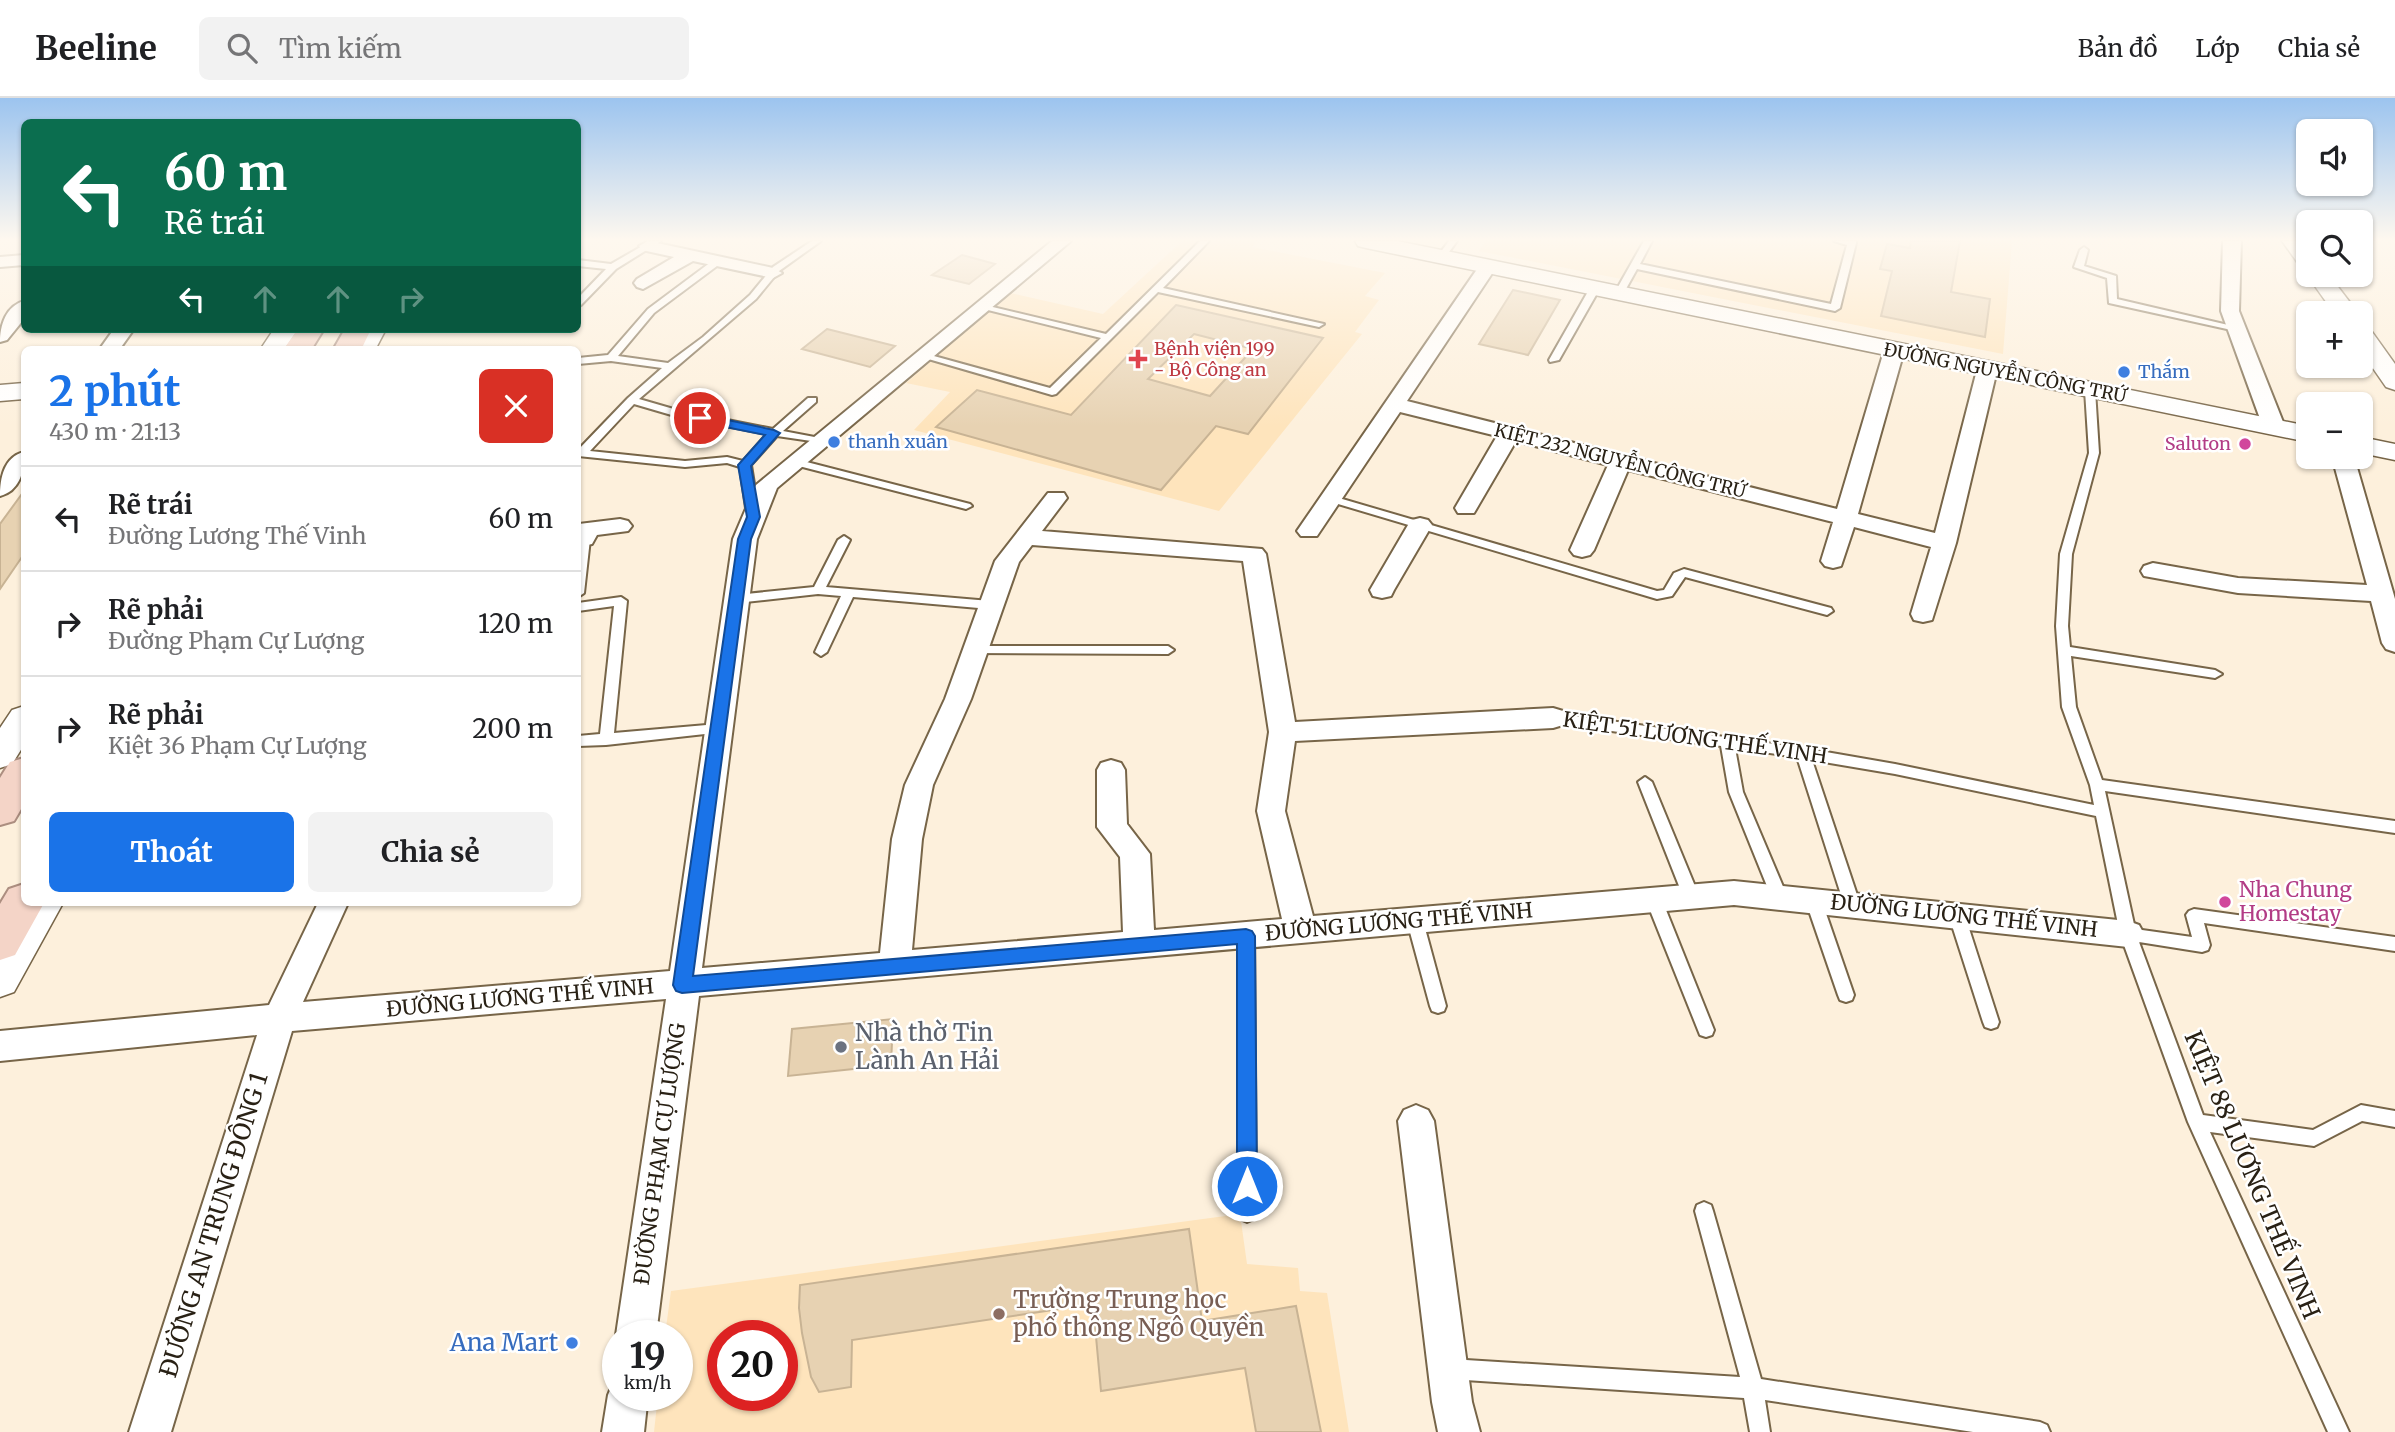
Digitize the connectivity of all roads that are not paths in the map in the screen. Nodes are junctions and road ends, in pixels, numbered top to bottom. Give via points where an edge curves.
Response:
1 (660, 303) edge
2 (746, 303) edge
3 (986, 303) edge
4 (1142, 303) edge
5 (1223, 303) edge
6 (1463, 303) edge
7 (1587, 303) edge
8 (1664, 303) edge
9 (1812, 303) edge
10 (1836, 303) edge
11 (2122, 303) edge
12 (2230, 303) edge
13 (983, 306) junction
14 (21, 311) edge
15 (1319, 324) dead end
16 (2236, 328) junction
17 (0, 336) edge
18 (1108, 337) junction
19 (1894, 351) junction
20 (2373, 351) edge
21 (923, 356) junction
22 (611, 358) junction
23 (1555, 360) dead end
24 (581, 361) edge
25 (670, 366) junction
26 (1987, 370) junction
27 (2395, 382) edge
28 (2090, 390) junction
29 (21, 391) edge
30 (0, 393) edge
31 (632, 400) junction
32 (812, 400) dead end
33 (1395, 404) junction
34 (2274, 427) junction
35 (2296, 432) edge
36 (774, 433) junction
37 (1510, 433) junction
38 (821, 441) junction
39 (2373, 447) edge
40 (581, 452) edge
41 (2395, 452) edge
42 (581, 453) edge
43 (1622, 461) junction
44 (21, 463) edge
45 (795, 463) junction
46 (745, 465) junction
47 (2347, 469) edge
48 (0, 489) edge
49 (1056, 498) dead end
50 (1332, 499) junction
51 (965, 506) dead end
52 (1465, 509) dead end
53 (754, 517) junction
54 (1845, 518) junction
55 (1420, 525) junction
56 (620, 526) dead end
57 (1309, 531) dead end
58 (1024, 537) junction
59 (581, 539) edge
60 (844, 540) dead end
61 (1944, 543) junction
62 (1582, 550) dead end
63 (1833, 561) dead end
64 (2153, 571) dead end
65 (2385, 588) edge
66 (818, 590) junction
67 (1382, 590) dead end
68 (849, 593) junction
69 (736, 599) junction
70 (990, 605) junction
71 (581, 607) edge
72 (1827, 611) dead end
73 (1923, 614) dead end
74 (2395, 643) edge
75 (974, 650) junction
76 (1168, 650) dead end
77 (2065, 651) junction
78 (821, 652) dead end
79 (2215, 674) dead end
80 (1553, 718) joint
81 (21, 723) edge
82 (718, 729) junction
83 (1283, 732) junction
84 (606, 740) junction
85 (581, 741) edge
86 (1727, 744) junction
87 (1803, 753) junction
88 (0, 755) edge
89 (1111, 770) dead end
90 (21, 777) edge
91 (1645, 782) dead end
92 (2097, 785) junction
93 (0, 810) edge
94 (2103, 812) junction
95 (2395, 827) edge
96 (1691, 896) junction
97 (1779, 896) junction
98 (1814, 899) junction
99 (1654, 900) junction
100 (1852, 904) junction
101 (21, 906) edge
102 (42, 906) edge
103 (332, 906) edge
104 (1956, 916) junction
105 (1415, 921) junction
106 (1301, 931) junction
107 (2128, 934) junction
108 (1246, 936) junction
109 (0, 942) edge
110 (2395, 944) edge
111 (1139, 946) junction
112 (895, 967) junction
113 (0, 980) edge
114 (682, 985) junction
115 (1846, 995) dead end
116 (1438, 1006) dead end
117 (279, 1018) junction
118 (1991, 1022) dead end
119 (1706, 1030) dead end
120 (0, 1046) edge
121 (2395, 1119) edge
122 (1416, 1121) dead end
123 (2197, 1122) junction
124 (1704, 1211) dead end
125 (1247, 1213) dead end
126 (638, 1320) edge
127 (1448, 1368) junction
128 (1753, 1388) junction
129 (626, 1411) edge
130 (150, 1432) edge
131 (623, 1432) edge
132 (1459, 1432) edge
133 (1760, 1432) edge
134 (2040, 1432) edge
135 (2339, 1432) edge

1 - 22 lane
2 - 25 lane
3 - 13 street, ĐƯỜNG PHẠM CỰ LƯỢNG
4 - 18 lane
5 - 15 lane
6 - 33 street
7 - 23 lane
8 - 19 street, ĐƯỜNG NGUYỄN CÔNG TRỨ
9 - 10 lane via 1835,308
11 - 16 lane
12 - 16 street
13 - 18 lane
13 - 21 street, ĐƯỜNG PHẠM CỰ LƯỢNG
14 - 17 street
16 - 34 street
18 - 21 lane via 1052,392
19 - 26 street, ĐƯỜNG NGUYỄN CÔNG TRỨ
19 - 54 street
20 - 27 street
21 - 38 street, ĐƯỜNG PHẠM CỰ LƯỢNG
22 - 24 lane
22 - 25 lane
25 - 31 lane
26 - 28 street, ĐƯỜNG NGUYỄN CÔNG TRỨ
26 - 61 street
28 - 34 street, ĐƯỜNG NGUYỄN CÔNG TRỨ
28 - 77 lane, KIỆT 88 LƯƠNG THẾ VINH via 2094,453 2066,554
29 - 30 street
31 - 36 lane
31 - 40 lane
32 - 36 lane
33 - 37 street, KIỆT 232 NGUYỄN CÔNG TRỨ
33 - 50 street
34 - 35 street, ĐƯỜNG NGUYỄN CÔNG TRỨ
36 - 38 lane
36 - 46 lane
37 - 43 street, KIỆT 232 NGUYỄN CÔNG TRỨ
37 - 52 street
38 - 45 street, ĐƯỜNG PHẠM CỰ LƯỢNG
39 - 41 street
42 - 46 lane via 685,464 727,460
43 - 54 street, KIỆT 232 NGUYỄN CÔNG TRỨ
43 - 62 street
44 - 48 street
45 - 51 lane
45 - 53 street, ĐƯỜNG PHẠM CỰ LƯỢNG via 767,485
46 - 53 lane, ĐƯỜNG PHẠM CỰ LƯỢNG
47 - 65 street
49 - 58 street
50 - 55 lane
50 - 57 street
53 - 69 street, ĐƯỜNG PHẠM CỰ LƯỢNG via 745,539
54 - 61 street, KIỆT 232 NGUYỄN CÔNG TRỨ
54 - 63 street
55 - 67 street
55 - 72 lane via 1657,595 1668,593 1684,573
56 - 59 street via 587,529
58 - 70 street via 1007,561
58 - 83 street via 1254,554
60 - 66 lane
61 - 73 street
64 - 65 street via 2244,587
65 - 74 street
66 - 68 lane
66 - 69 lane
68 - 70 lane
68 - 78 lane
69 - 82 street, ĐƯỜNG PHẠM CỰ LƯỢNG
70 - 75 street
71 - 84 lane via 621,601
75 - 76 lane
75 - 112 street via 958,699 919,785 908,839
77 - 79 lane
77 - 92 lane, KIỆT 88 LƯƠNG THẾ VINH via 2069,708
80 - 83 street, KIỆT 51 LƯƠNG THẾ VINH
80 - 86 lane, KIỆT 51 LƯƠNG THẾ VINH
81 - 88 street
82 - 84 lane
82 - 114 street, ĐƯỜNG PHẠM CỰ LƯỢNG
83 - 106 street via 1271,811
84 - 85 lane
86 - 87 lane, KIỆT 51 LƯƠNG THẾ VINH
86 - 97 lane via 1736,792
87 - 94 lane, KIỆT 51 LƯƠNG THẾ VINH
87 - 100 lane
89 - 111 street via 1112,827 1135,854
90 - 93 highway
91 - 96 lane
92 - 94 lane, KIỆT 88 LƯƠNG THẾ VINH
92 - 95 lane
94 - 107 lane, KIỆT 88 LƯƠNG THẾ VINH
96 - 97 street, ĐƯỜNG LƯƠNG THẾ VINH
96 - 99 street, ĐƯỜNG LƯƠNG THẾ VINH
97 - 98 street, ĐƯỜNG LƯƠNG THẾ VINH
98 - 100 street, ĐƯỜNG LƯƠNG THẾ VINH
98 - 115 lane
99 - 105 street, ĐƯỜNG LƯƠNG THẾ VINH
99 - 119 lane
100 - 104 street, ĐƯỜNG LƯƠNG THẾ VINH
101 - 109 highway
102 - 113 street
103 - 117 street, ĐƯỜNG AN TRUNG ĐÔNG 1
104 - 107 street, ĐƯỜNG LƯƠNG THẾ VINH
104 - 118 lane
105 - 106 street, ĐƯỜNG LƯƠNG THẾ VINH
105 - 116 lane
106 - 108 street, ĐƯỜNG LƯƠNG THẾ VINH
107 - 110 lane via 2202,945 2194,915
107 - 123 lane, KIỆT 88 LƯƠNG THẾ VINH
108 - 111 street, ĐƯỜNG LƯƠNG THẾ VINH
108 - 125 lane
111 - 112 street, ĐƯỜNG LƯƠNG THẾ VINH
112 - 114 street, ĐƯỜNG LƯƠNG THẾ VINH
114 - 117 street, ĐƯỜNG LƯƠNG THẾ VINH
114 - 126 street, ĐƯỜNG PHẠM CỰ LƯỢNG
117 - 120 street, ĐƯỜNG LƯƠNG THẾ VINH
117 - 130 street, ĐƯỜNG AN TRUNG ĐÔNG 1
121 - 123 lane via 2361,1113 2314,1138
122 - 127 street
123 - 135 lane, KIỆT 88 LƯƠNG THẾ VINH
124 - 128 lane
127 - 128 lane
127 - 132 street
128 - 133 lane
128 - 134 lane
129 - 131 street

